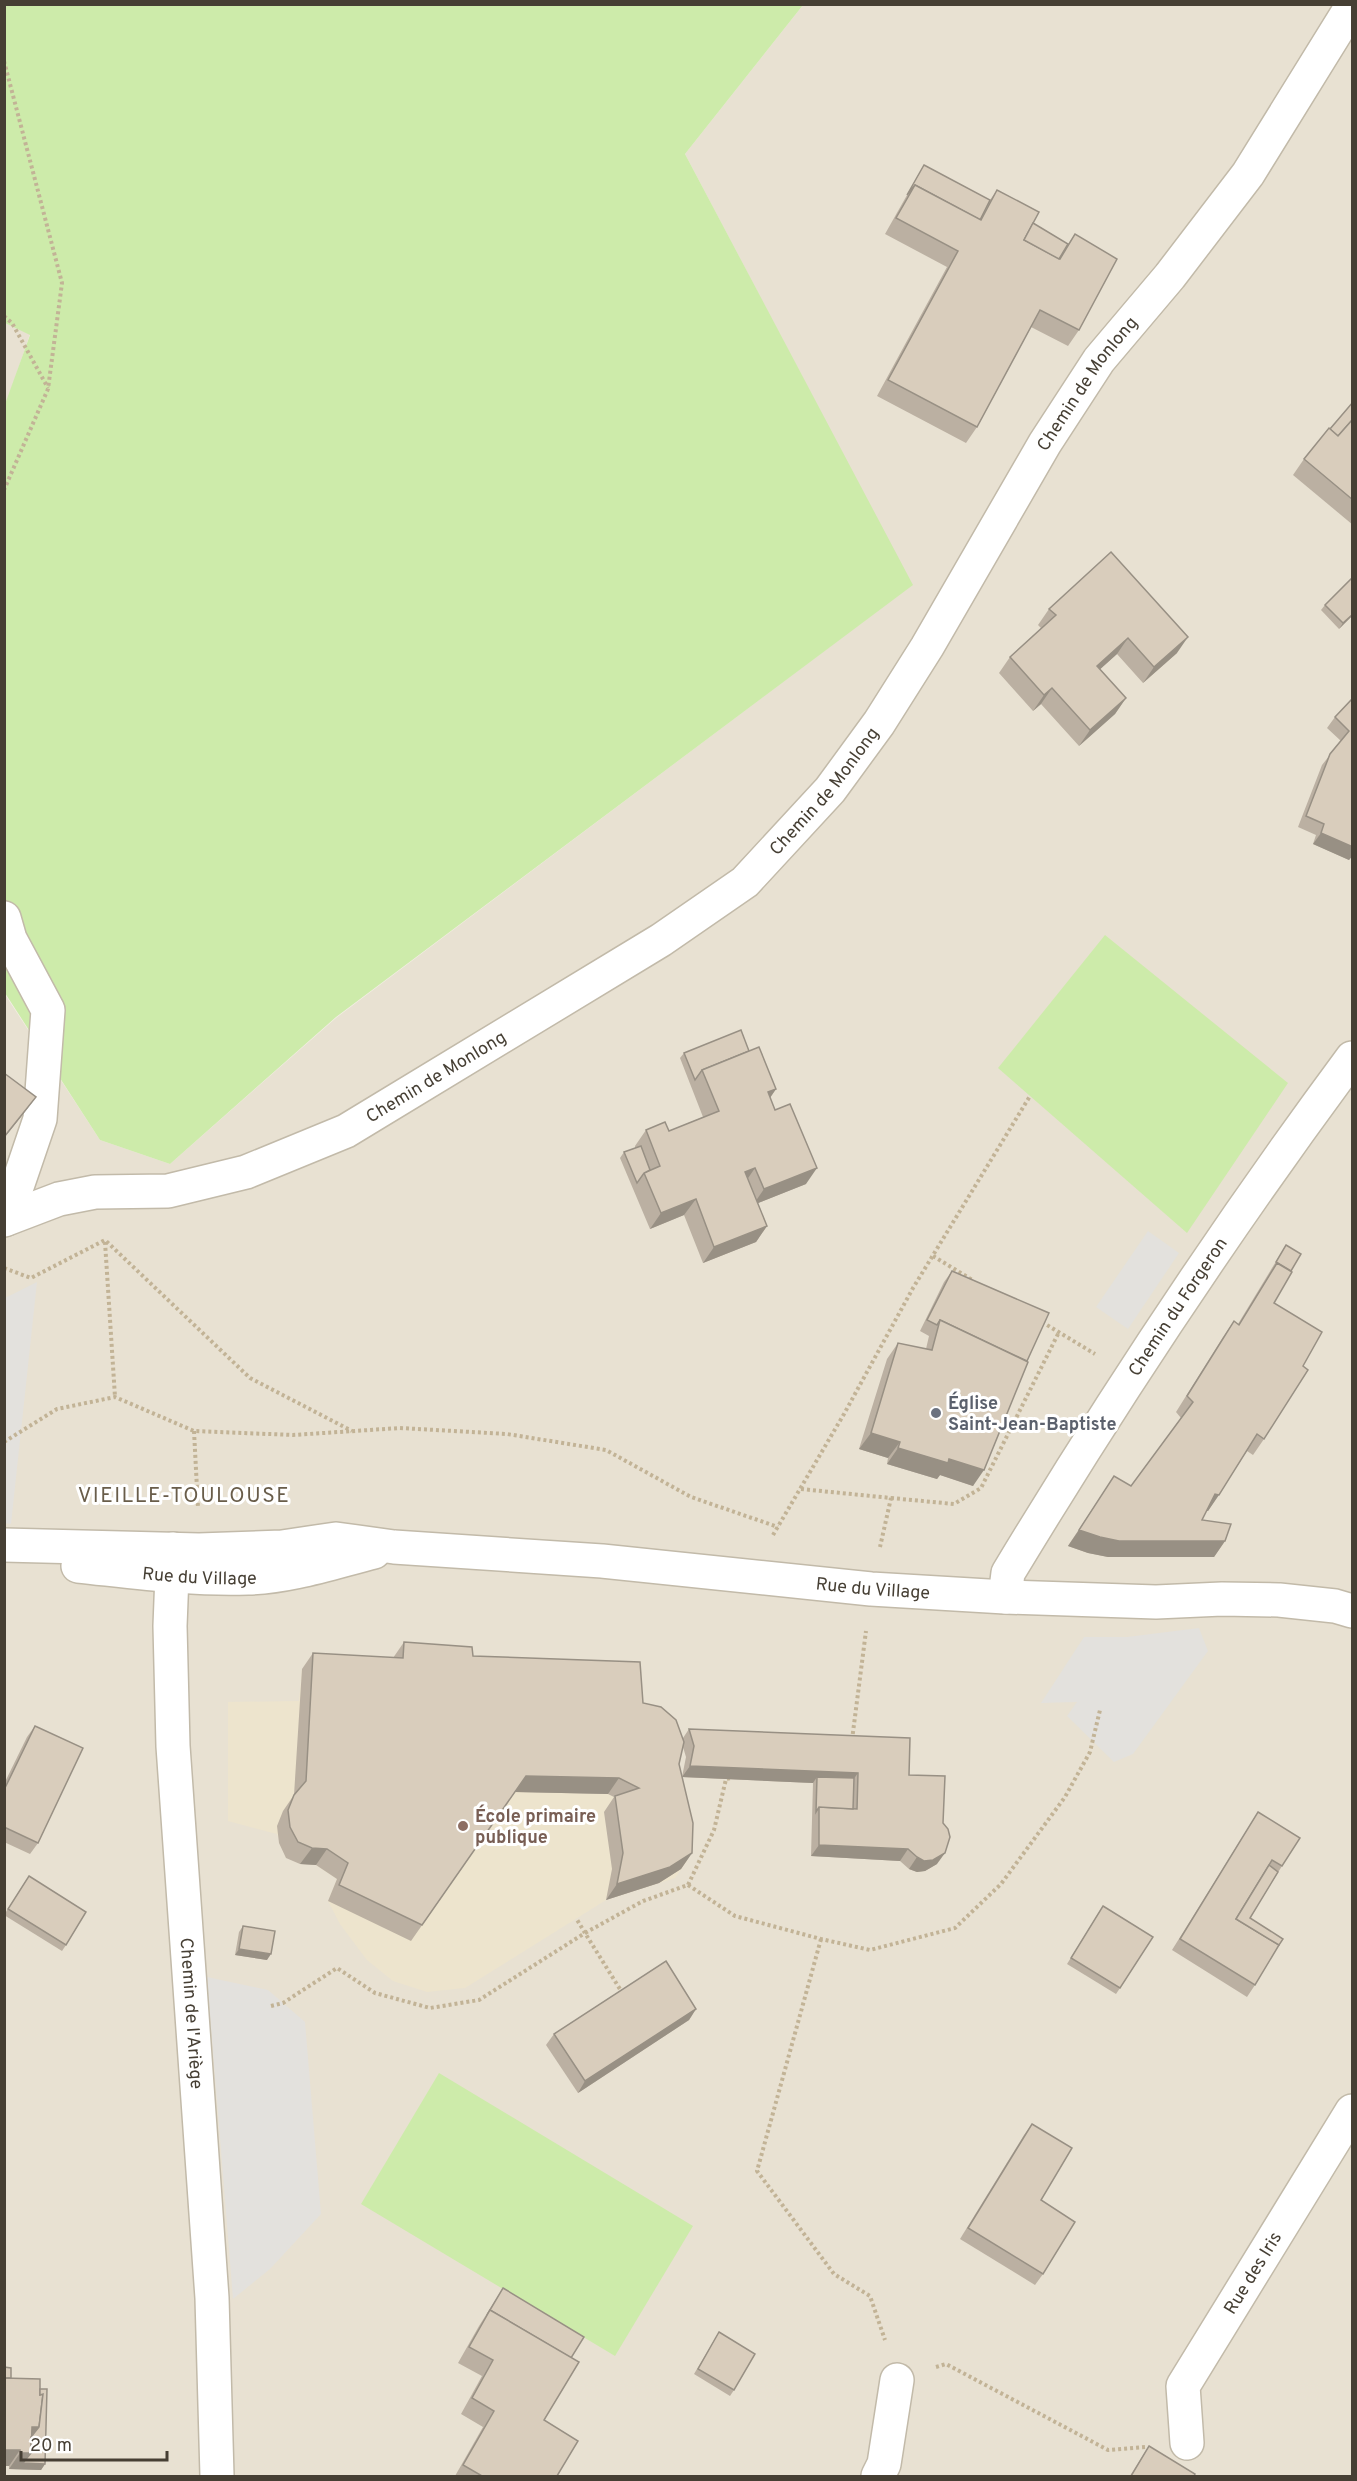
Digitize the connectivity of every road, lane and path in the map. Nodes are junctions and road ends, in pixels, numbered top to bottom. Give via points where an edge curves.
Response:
1 (1353, 6) edge
2 (4, 61) edge
3 (4, 316) edge
4 (48, 389) junction
5 (4, 490) edge
6 (4, 918) edge
7 (1353, 1058) edge
8 (1030, 1096) dead end
9 (5, 1220) edge
10 (105, 1240) junction
11 (933, 1256) junction
12 (4, 1268) edge
13 (980, 1285) edge
14 (1039, 1320) edge
15 (1059, 1332) junction
16 (1132, 1376) junction
17 (115, 1396) junction
18 (194, 1431) junction
19 (353, 1431) junction
20 (4, 1442) edge
21 (801, 1489) junction
22 (891, 1498) junction
23 (198, 1502) dead end
24 (4, 1546) edge
25 (879, 1549) dead end
26 (173, 1563) junction
27 (872, 1589) junction
28 (1005, 1597) junction
29 (1353, 1611) edge
30 (1100, 1710) dead end
31 (851, 1747) edge
32 (737, 1777) edge
33 (688, 1885) junction
34 (576, 1918) dead end
35 (585, 1933) junction
36 (821, 1939) junction
37 (624, 1994) edge
38 (271, 2006) dead end
39 (1353, 2111) edge
40 (870, 2296) dead end
41 (897, 2380) joint
42 (1187, 2443) dead end
43 (1108, 2451) dead end
44 (217, 2476) edge
45 (878, 2476) edge

1 - 9 street, Chemin de Monlong via 1248,174 1099,360 1045,443 879,723 830,790 745,882 661,940 346,1131 246,1172 168,1191 95,1192 59,1199
2 - 4 path via 62,283
3 - 4 path via 12,323
4 - 5 path
6 - 9 street via 10,939 48,1010 40,1119
7 - 16 street, Chemin du Forgeron via 1301,1127
8 - 11 path
10 - 12 path via 32,1278
10 - 17 path
10 - 19 path via 250,1378
11 - 13 path
11 - 21 path
14 - 15 path
15 - 16 path
15 - 22 path via 981,1488 954,1504
16 - 28 street, Chemin du Forgeron via 1008,1573
17 - 18 path
17 - 20 path via 57,1409
18 - 19 path via 293,1435
18 - 23 path
19 - 21 path via 400,1428 507,1434 606,1450 691,1497 778,1527
21 - 22 path
22 - 25 path
24 - 26 street, Rue du Village via 72,1566
26 - 27 street, Rue du Village via 250,1578 394,1547 602,1561
26 - 44 street, Chemin de l'Ariège via 173,1746 212,2298
27 - 28 street, Rue du Village
27 - 31 path
28 - 29 street, Rue du Village via 1156,1602 1279,1600
30 - 36 path via 1090,1752 1065,1797 1001,1884 955,1929 870,1950
32 - 33 path via 726,1779 714,1830
33 - 35 path via 643,1901
33 - 36 path via 735,1916
34 - 35 path
35 - 37 path
35 - 38 path via 479,2000 430,2008 375,1993 337,1968 283,2003
36 - 40 path via 757,2171 834,2274
39 - 42 street, Rue des Iris via 1183,2386
41 - 43 path via 946,2364
41 - 45 street via 884,2464

